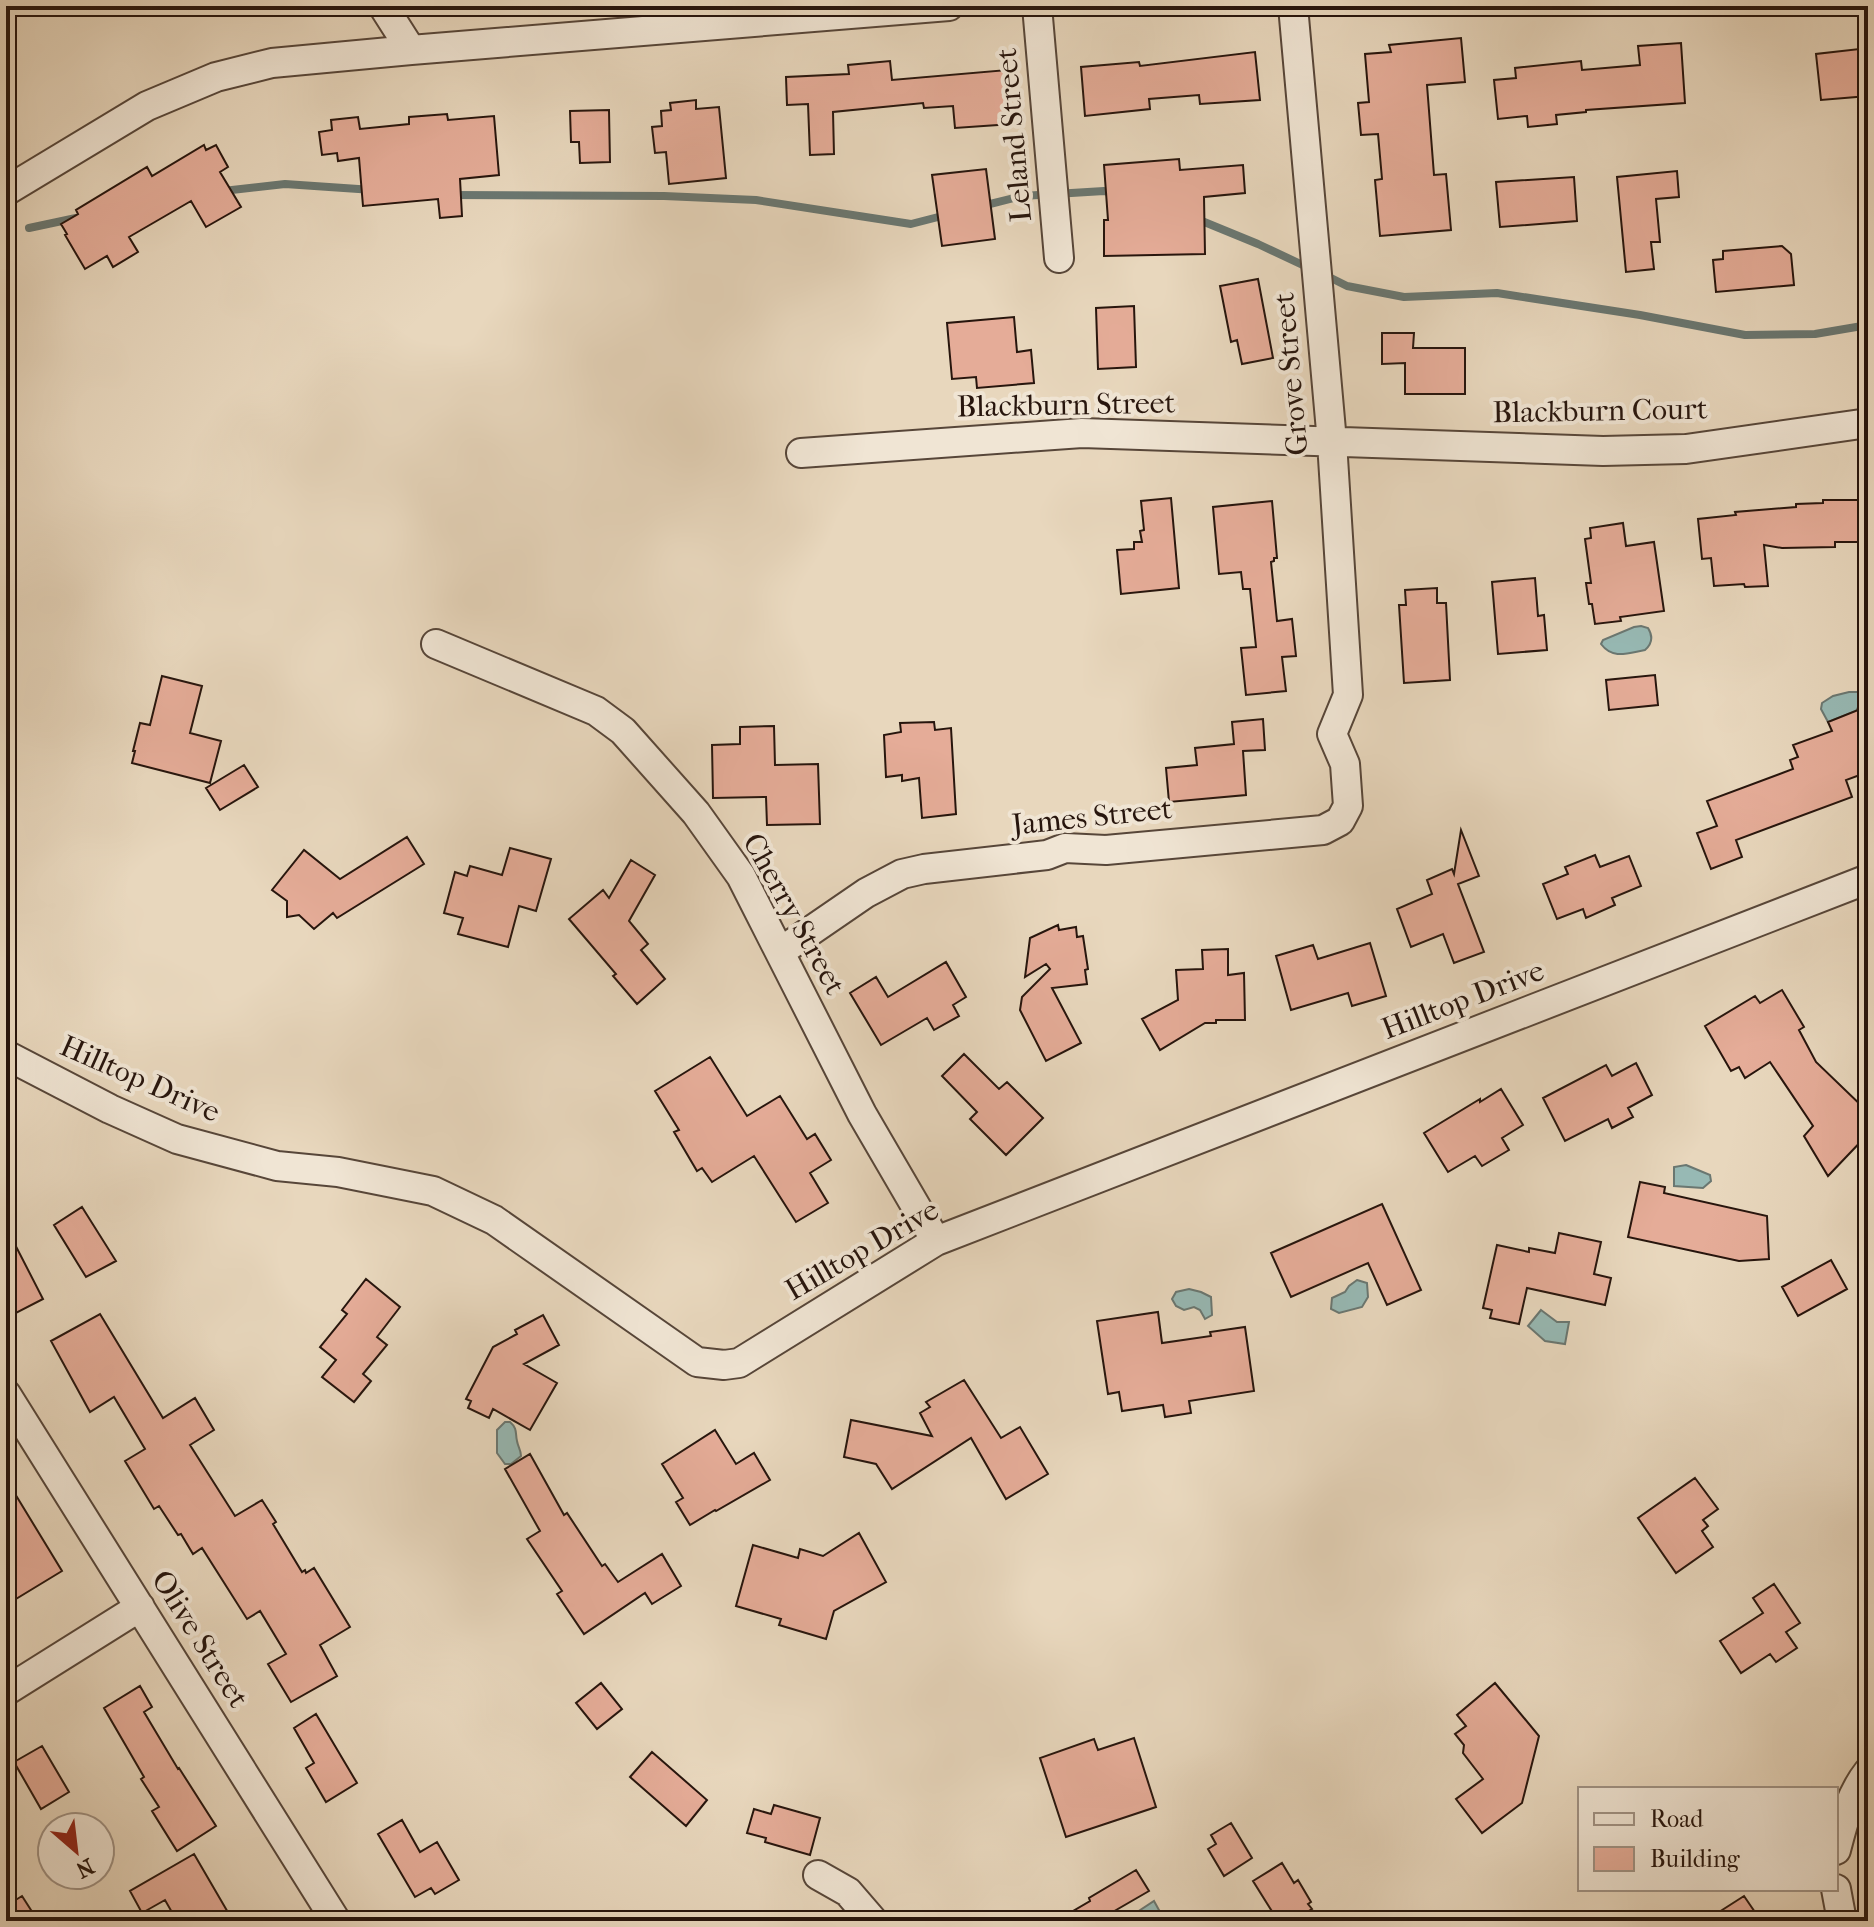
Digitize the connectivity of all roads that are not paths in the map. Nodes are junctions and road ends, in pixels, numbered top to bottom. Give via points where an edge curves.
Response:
1 (383, 6) edge
2 (949, 6) edge
3 (1037, 6) edge
4 (1293, 6) edge
5 (693, 16) edge
6 (411, 50) junction
7 (6, 191) edge
8 (1059, 258) dead end
9 (1868, 423) edge
10 (1332, 442) junction
11 (801, 453) dead end
12 (436, 644) dead end
13 (1332, 734) joint
14 (1868, 879) edge
15 (780, 952) junction
16 (6, 1055) edge
17 (936, 1241) junction
18 (6, 1394) edge
19 (140, 1607) junction
20 (6, 1691) edge
21 (1868, 1772) edge
22 (1838, 1843) edge
23 (818, 1875) dead end
24 (1836, 1891) edge
25 (336, 1921) edge
26 (873, 1921) edge
27 (1842, 1921) edge

1 - 6 street
2 - 5 street
3 - 8 street, Leland Street
4 - 10 street, Grove Street
5 - 6 street
6 - 7 street via 272,63 216,77 147,106
9 - 10 street, Blackburn Court via 1686,449
10 - 11 street, Blackburn Street via 1082,433
10 - 13 street, Grove Street via 1348,695
12 - 15 street, Cherry Street via 586,706 623,731 696,813 741,876
13 - 15 street, James Street via 1345,764 1348,806 1340,821 1323,830 1106,850 1065,848 1047,855 924,869 866,893
14 - 17 street, Hilltop Drive
15 - 17 street, Cherry Street via 862,1114
16 - 17 street, Hilltop Drive via 177,1139 277,1166 433,1191 494,1220 697,1362 739,1363
18 - 19 street, Olive Street
19 - 20 street
19 - 25 street, Olive Street
21 - 22 street via 1846,1813
23 - 26 street via 848,1892
24 - 27 street

